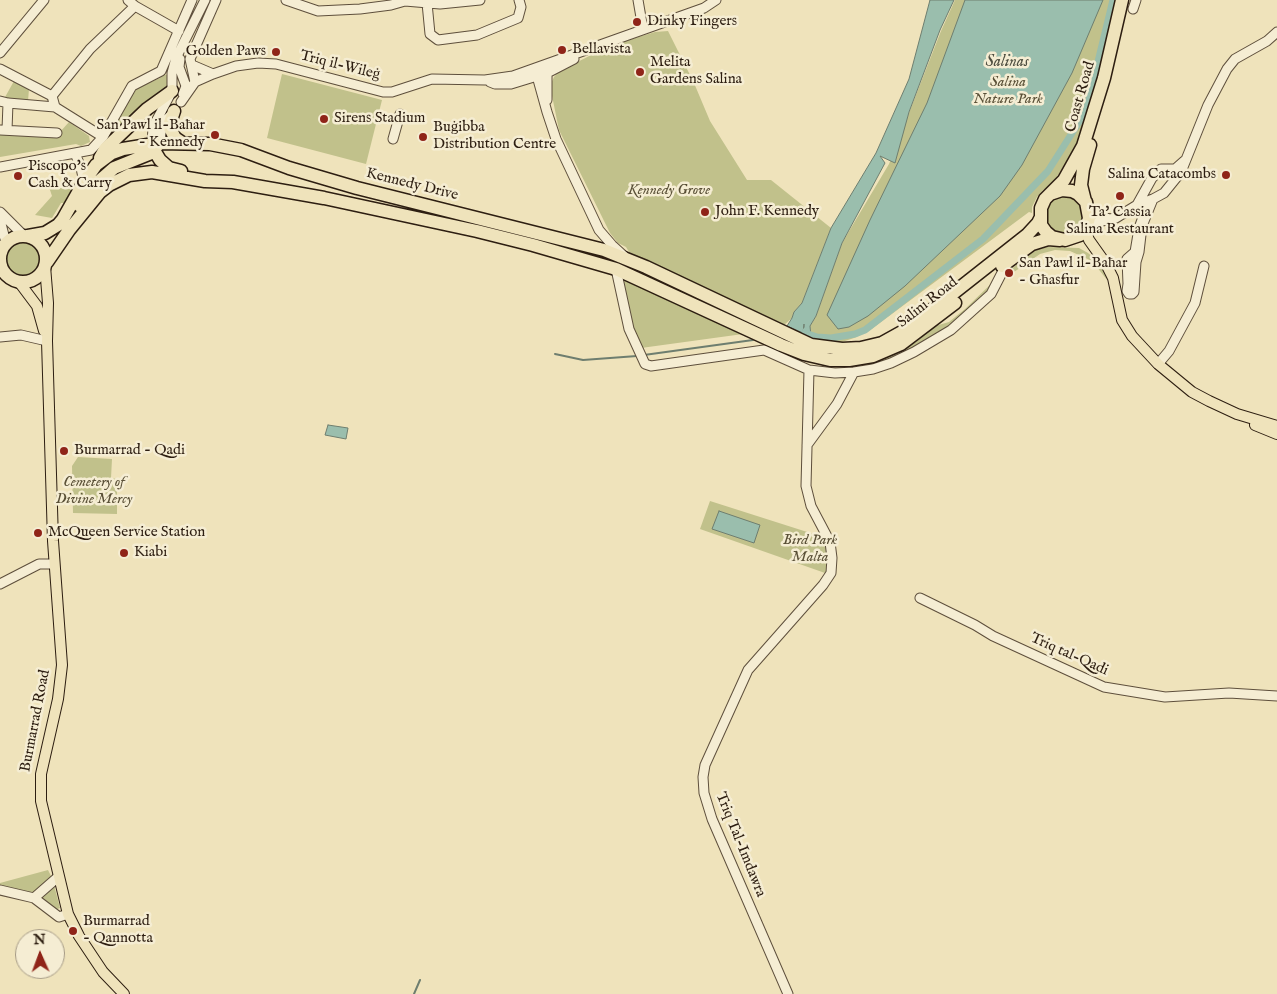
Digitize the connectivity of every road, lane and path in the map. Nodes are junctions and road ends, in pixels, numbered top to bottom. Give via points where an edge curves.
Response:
1 (192, 0) edge
2 (205, 0) edge
3 (216, 0) edge
4 (288, 0) edge
5 (405, 0) edge
6 (480, 0) edge
7 (519, 0) edge
8 (638, 0) edge
9 (716, 0) edge
10 (1122, 0) edge
11 (42, 1) edge
12 (458, 2) edge
13 (132, 3) edge
14 (1132, 3) edge
15 (360, 4) edge
16 (426, 4) junction
17 (643, 29) junction
18 (179, 31) junction
19 (1277, 32) edge
20 (180, 52) junction
21 (0, 53) edge
22 (192, 65) junction
23 (0, 69) edge
24 (543, 71) junction
25 (213, 74) junction
26 (485, 80) junction
27 (192, 84) junction
28 (172, 91) junction
29 (52, 96) junction
30 (4, 102) edge
31 (178, 106) junction
32 (55, 107) junction
33 (400, 114) dead end
34 (4, 130) edge
35 (57, 133) dead end
36 (103, 137) junction
37 (393, 139) dead end
38 (180, 142) junction
39 (155, 146) junction
40 (75, 154) junction
41 (1185, 160) junction
42 (96, 165) junction
43 (1, 166) edge
44 (84, 182) junction
45 (248, 184) junction
46 (1050, 194) junction
47 (1150, 200) junction
48 (1087, 204) junction
49 (1137, 206) junction
50 (0, 212) edge
51 (1041, 217) junction
52 (1109, 219) junction
53 (0, 220) edge
54 (1086, 227) junction
55 (69, 230) junction
56 (599, 230) junction
57 (26, 236) junction
58 (1062, 240) junction
59 (590, 246) junction
60 (3, 247) edge
61 (1097, 251) junction
62 (626, 258) junction
63 (1009, 261) junction
64 (46, 264) junction
65 (1204, 266) dead end
66 (616, 269) junction
67 (10, 279) edge
68 (0, 337) edge
69 (47, 341) junction
70 (807, 350) junction
71 (1158, 364) junction
72 (809, 370) junction
73 (854, 372) junction
74 (1237, 414) junction
75 (1277, 426) edge
76 (1277, 434) edge
77 (807, 445) junction
78 (54, 564) junction
79 (0, 584) edge
80 (920, 598) dead end
81 (1277, 696) edge
82 (58, 877) junction
83 (0, 890) edge
84 (34, 898) junction
85 (68, 914) junction
86 (124, 994) edge
87 (788, 994) edge

1 - 18 street
2 - 20 street
3 - 22 street via 190,59
4 - 15 street via 318,11
5 - 15 street via 391,5
5 - 16 street
6 - 12 street
7 - 16 street via 518,18 476,35 438,40 430,34
8 - 17 street
9 - 17 street, Triq il-Wileġ via 704,8
10 - 46 highway, Coast Road via 1084,146 1064,180
11 - 21 street
12 - 16 street
13 - 18 street
13 - 29 street
14 - 48 highway, Coast Road via 1083,169 1081,185
17 - 24 street, Triq il-Wileġ
18 - 36 street via 161,71 132,86
19 - 41 street via 1235,59 1227,69
20 - 27 street via 181,74
20 - 28 street via 174,65
22 - 25 street
22 - 27 street
23 - 29 street
24 - 26 street, Triq il-Wileġ
24 - 26 street, Triq il-Wileġ via 511,84
24 - 56 street via 550,122
25 - 26 street, Triq il-Wileġ via 236,66 276,64 383,92 432,79
25 - 27 street, Triq il-Wileġ
27 - 28 street, Triq il-Wileġ
27 - 31 street
28 - 39 street via 153,127
28 - 42 highway via 115,139
29 - 32 street
30 - 32 street
30 - 34 street
31 - 38 highway via 170,128
31 - 39 street via 164,122
32 - 36 street
33 - 37 street
34 - 35 street
36 - 40 street via 91,150
38 - 39 highway, Kennedy Drive
38 - 59 highway, Kennedy Drive via 241,150 357,188
39 - 42 highway, Kennedy Drive via 123,149
39 - 45 highway via 160,160 169,168
39 - 55 highway via 149,154 114,168 99,180 90,189
40 - 43 street
40 - 44 street
41 - 47 street via 1181,172 1164,192
41 - 49 street via 1175,169 1161,169 1152,178
42 - 44 highway, Kennedy Drive
44 - 57 highway, Kennedy Drive via 58,225 45,233
45 - 55 highway, Kennedy Drive via 152,172 129,175 100,192
45 - 66 highway, Kennedy Drive via 477,230
46 - 48 highway via 1072,191
46 - 51 highway via 1041,208
47 - 47 street via 1141,232 1134,292 1129,294 1127,259 1135,252 1139,228
47 - 49 street
48 - 52 street via 1098,215
48 - 54 highway via 1089,218
49 - 52 street
50 - 57 street
51 - 58 highway via 1041,225 1046,232
51 - 70 highway, Salini Road via 1027,235 895,337 861,348
52 - 54 street
53 - 60 street
54 - 58 highway via 1080,235
54 - 61 main road via 1089,240
55 - 64 highway, Kennedy Drive
56 - 59 street
56 - 62 street
57 - 60 highway via 16,237
57 - 64 highway via 34,238 43,247
58 - 61 main road via 1085,244
58 - 63 highway, Salini Road via 1040,241
59 - 62 highway, Kennedy Drive
60 - 67 highway via 0,254 2,268
61 - 71 main road via 1113,278 1122,320
62 - 70 highway, Kennedy Drive
63 - 70 highway, Salini Road via 901,344 873,356 849,360 830,360
63 - 73 street via 991,294 951,330 891,364
64 - 67 highway via 38,277 32,280
64 - 69 main road, Burmarrad Road
65 - 71 street via 1195,303 1169,351
66 - 70 highway, Kennedy Drive
66 - 72 street via 629,329 645,364 651,366 764,350
67 - 69 main road, Burmarrad Road via 37,306
68 - 69 street via 21,335
69 - 78 main road, Burmarrad Road
71 - 74 main road via 1192,392
72 - 73 street
72 - 77 street, Triq Tal-Imdawra
73 - 77 street
74 - 75 main road
74 - 76 main road
77 - 87 street, Triq Tal-Imdawra via 806,486 811,506 830,542 831,573 748,670 705,765 703,777 712,819
78 - 79 street via 40,564
78 - 82 main road, Burmarrad Road via 62,665 40,787
80 - 81 street, Triq tal-Qadi via 992,636 1104,687 1165,697 1229,692
82 - 84 street
82 - 85 main road, Burmarrad Road
83 - 84 street
84 - 85 street via 59,917
85 - 86 main road, Burmarrad Road via 78,936 103,972

